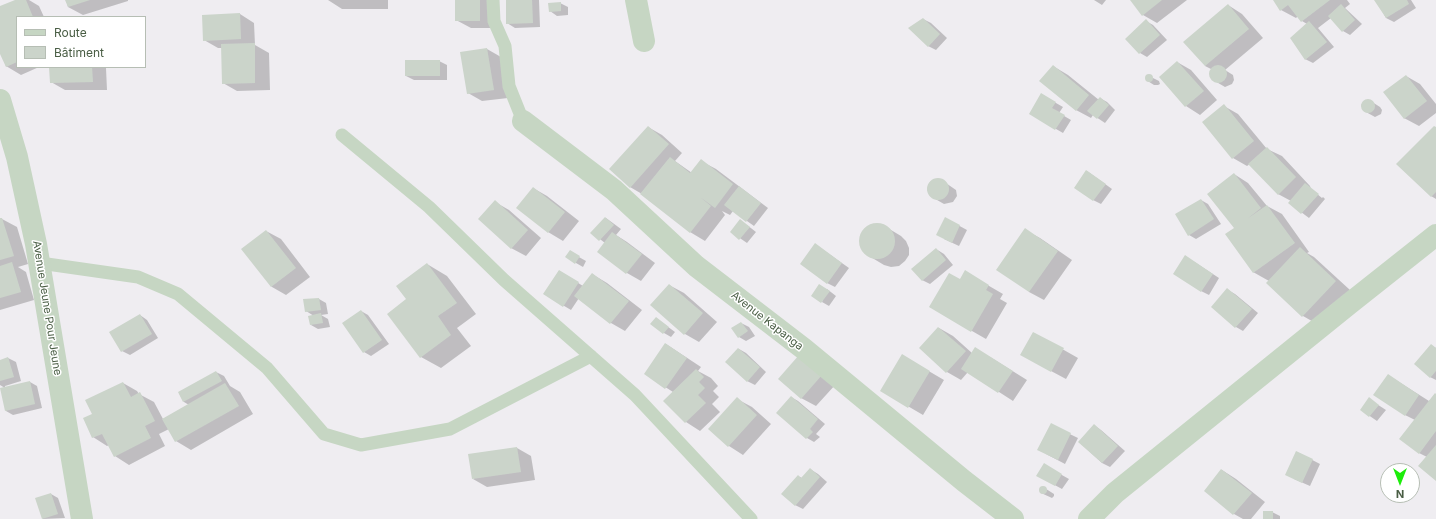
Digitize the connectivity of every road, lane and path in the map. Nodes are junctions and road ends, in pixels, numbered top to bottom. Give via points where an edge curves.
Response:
1 (492, 0) edge
2 (636, 0) edge
3 (644, 41) dead end
4 (0, 100) edge
5 (523, 121) joint
6 (342, 135) dead end
7 (1436, 236) edge
8 (40, 263) junction
9 (591, 356) junction
10 (82, 519) edge
11 (752, 519) edge
12 (1013, 519) edge
13 (1089, 519) edge

1 - 5 lane via 494,21 505,46 509,86
2 - 3 street
4 - 8 street, Avenue Jeune Pour Jeune via 17,157
5 - 12 street, Avenue Kapanga via 614,190 696,266 804,349
6 - 9 lane via 430,207 504,280
7 - 13 street via 1121,488
8 - 9 lane via 138,277 178,294 267,368 324,434 361,445 450,429
8 - 10 street, Avenue Jeune Pour Jeune
9 - 11 lane via 635,395

